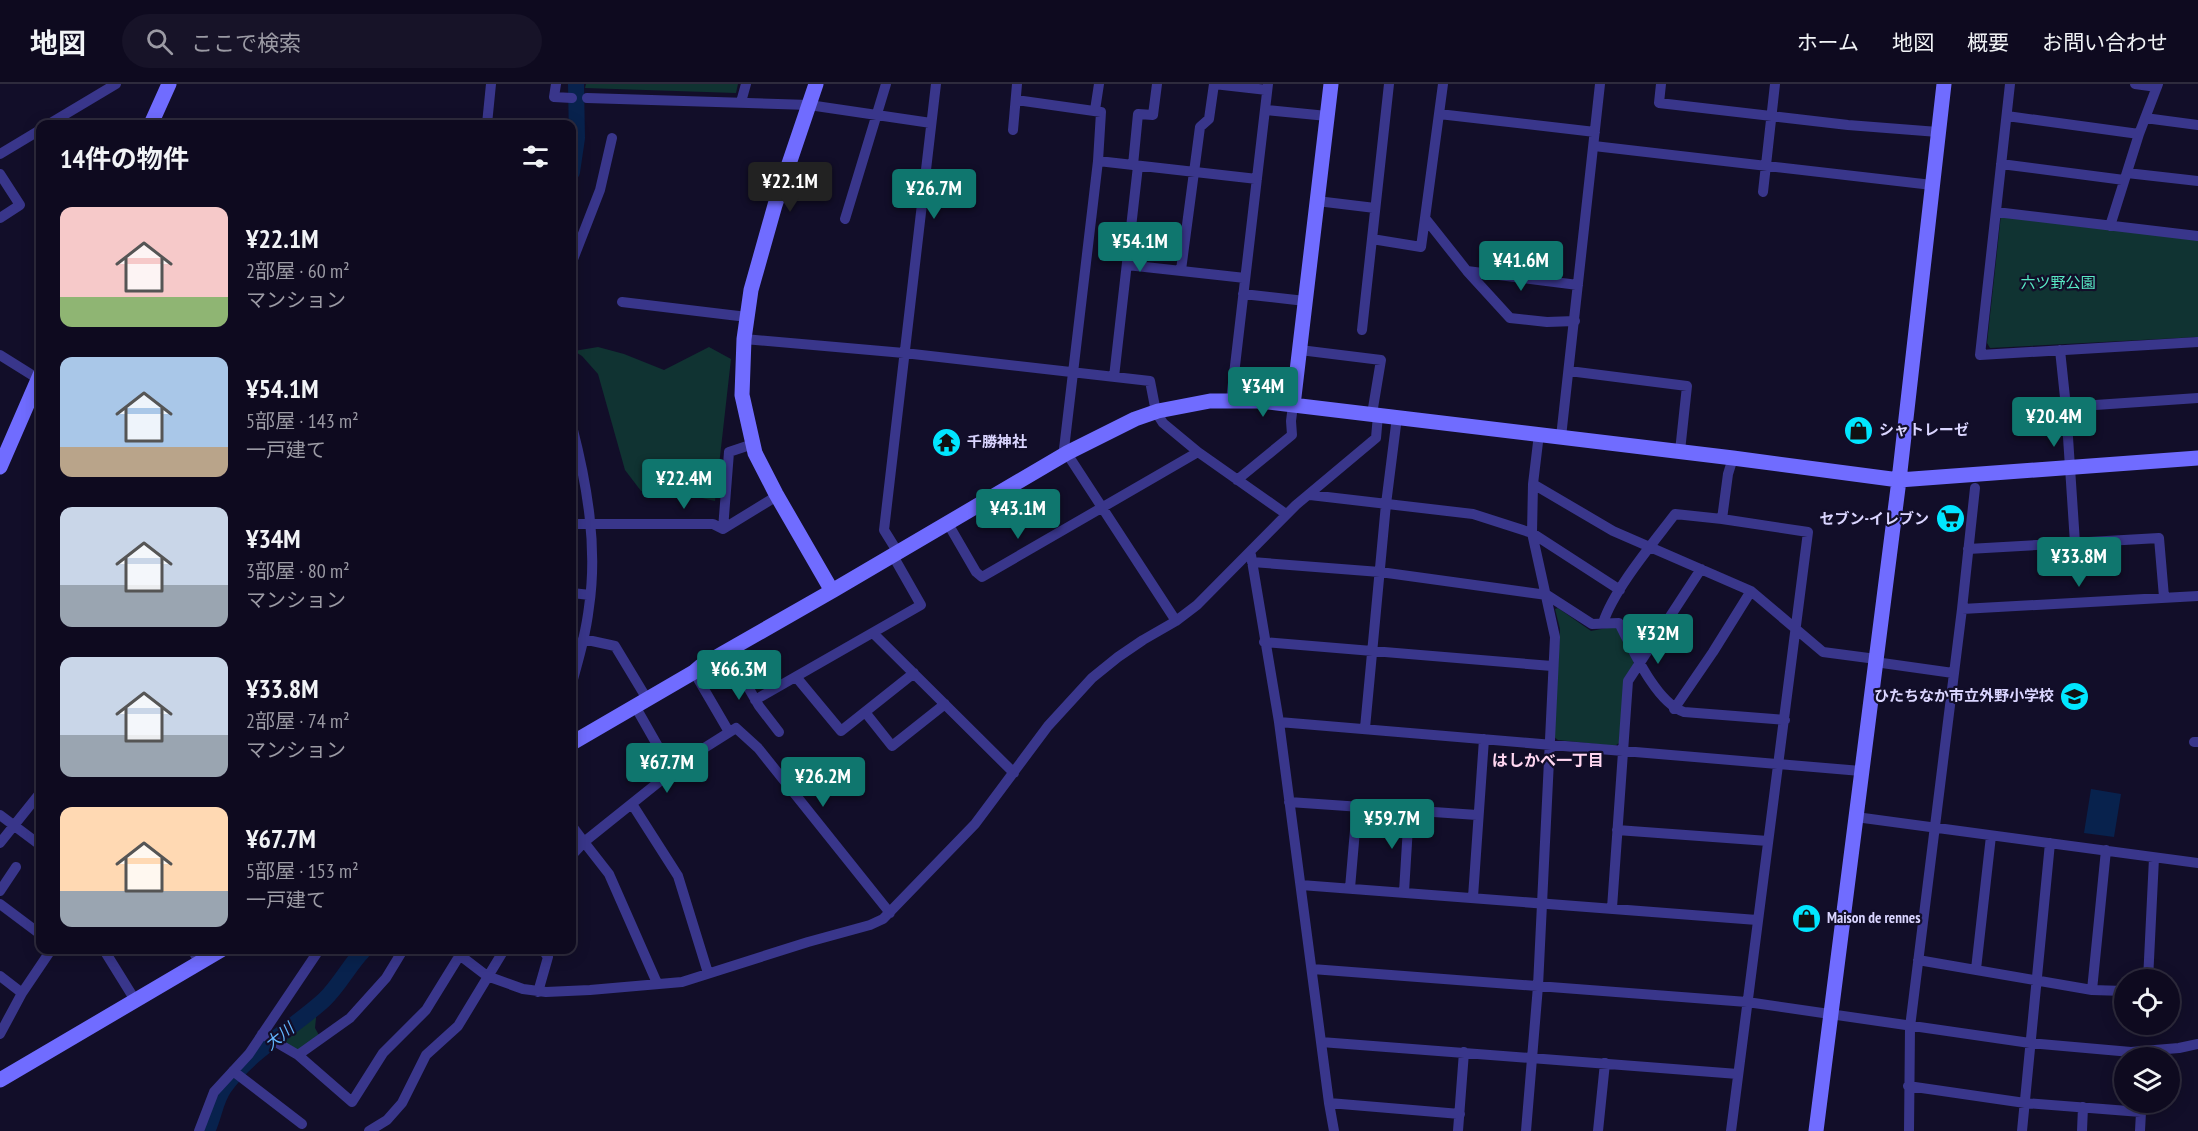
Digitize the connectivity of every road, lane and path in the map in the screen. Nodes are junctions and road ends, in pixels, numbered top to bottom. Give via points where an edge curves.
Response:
1 (116, 84) edge
2 (169, 84) edge
3 (492, 84) edge
4 (556, 84) edge
5 (746, 84) edge
6 (816, 84) edge
7 (886, 84) edge
8 (936, 84) edge
9 (1017, 84) edge
10 (1099, 84) edge
11 (1157, 84) edge
12 (1214, 84) edge
13 (1331, 84) edge
14 (1389, 84) edge
15 (1443, 84) edge
16 (1598, 84) edge
17 (1661, 84) edge
18 (1776, 84) edge
19 (1944, 84) edge
20 (2010, 84) edge
21 (2135, 84) edge
22 (2157, 85) edge
23 (1268, 87) edge
24 (572, 98) dead end
25 (587, 98) dead end
26 (1016, 100) junction
27 (741, 102) junction
28 (809, 105) junction
29 (1095, 110) junction
30 (1266, 110) junction
31 (1439, 114) junction
32 (876, 115) junction
33 (1327, 116) junction
34 (1772, 116) junction
35 (2007, 116) junction
36 (2145, 118) junction
37 (56, 120) edge
38 (153, 120) edge
39 (488, 120) edge
40 (931, 123) junction
41 (2198, 125) edge
42 (1013, 130) dead end
43 (36, 132) edge
44 (1595, 132) junction
45 (1938, 132) junction
46 (2139, 134) junction
47 (612, 138) dead end
48 (1594, 146) junction
49 (0, 154) edge
50 (1098, 161) junction
51 (2001, 164) junction
52 (1766, 165) junction
53 (1136, 166) junction
54 (1194, 173) junction
55 (0, 174) edge
56 (2126, 176) junction
57 (1257, 179) junction
58 (2198, 181) edge
59 (1932, 185) junction
60 (1763, 192) dead end
61 (1317, 201) junction
62 (1375, 208) junction
63 (1996, 212) junction
64 (0, 218) edge
65 (1425, 218) junction
66 (845, 219) dead end
67 (2110, 226) junction
68 (2198, 236) edge
69 (1372, 239) junction
70 (576, 251) edge
71 (1126, 265) junction
72 (1181, 270) junction
73 (1467, 271) junction
74 (1245, 278) junction
75 (1578, 285) junction
76 (1243, 294) junction
77 (1305, 301) junction
78 (622, 302) dead end
79 (747, 317) junction
80 (1575, 321) junction
81 (1362, 330) dead end
82 (744, 339) junction
83 (2198, 342) edge
84 (1300, 350) junction
85 (2060, 350) junction
86 (904, 353) junction
87 (0, 355) edge
88 (1569, 371) junction
89 (1073, 372) junction
90 (36, 376) edge
91 (1114, 376) junction
92 (36, 387) edge
93 (2198, 398) edge
94 (1231, 400) junction
95 (1293, 405) junction
96 (2066, 406) junction
97 (1156, 412) junction
98 (1375, 415) junction
99 (1397, 417) junction
100 (1539, 434) junction
101 (1561, 437) junction
102 (753, 444) junction
103 (576, 445) edge
104 (1680, 451) junction
105 (1198, 452) junction
106 (1067, 453) junction
107 (1733, 458) junction
108 (2198, 458) edge
109 (2070, 466) junction
110 (0, 467) edge
111 (1237, 480) junction
112 (1899, 480) junction
113 (1533, 484) junction
114 (1975, 488) dead end
115 (1310, 495) junction
116 (777, 496) junction
117 (1386, 504) junction
118 (1102, 507) junction
119 (1286, 514) junction
120 (1722, 519) junction
121 (947, 522) junction
122 (576, 524) edge
123 (590, 525) junction
124 (723, 529) junction
125 (1532, 533) junction
126 (2075, 543) junction
127 (1650, 547) junction
128 (1251, 549) junction
129 (1968, 549) junction
130 (895, 552) junction
131 (1252, 562) junction
132 (1701, 569) junction
133 (1380, 572) junction
134 (1620, 590) junction
135 (832, 591) junction
136 (1750, 591) junction
137 (576, 593) edge
138 (590, 595) junction
139 (1547, 595) junction
140 (2198, 596) edge
141 (2164, 597) junction
142 (1962, 609) junction
143 (1176, 621) junction
144 (1603, 623) junction
145 (1796, 628) junction
146 (873, 633) junction
147 (583, 639) junction
148 (1264, 642) junction
149 (727, 651) junction
150 (1373, 651) junction
151 (1640, 660) junction
152 (1876, 660) junction
153 (1552, 666) junction
154 (576, 667) edge
155 (694, 672) junction
156 (914, 673) junction
157 (1953, 673) junction
158 (797, 678) junction
159 (755, 700) junction
160 (641, 703) junction
161 (945, 704) junction
162 (1674, 709) junction
163 (865, 711) junction
164 (1785, 720) junction
165 (1279, 722) junction
166 (1365, 728) junction
167 (729, 732) junction
168 (779, 732) dead end
169 (1484, 739) junction
170 (576, 742) edge
171 (1549, 745) junction
172 (1623, 750) junction
173 (1779, 765) junction
174 (672, 771) junction
175 (1861, 771) junction
176 (1014, 773) junction
177 (36, 798) edge
178 (1289, 802) junction
179 (632, 804) junction
180 (1357, 807) junction
181 (1409, 810) junction
182 (0, 815) edge
183 (1477, 815) junction
184 (1856, 818) junction
185 (14, 825) junction
186 (1934, 828) junction
187 (1617, 830) junction
188 (576, 831) edge
189 (1991, 836) junction
190 (1768, 841) junction
191 (36, 842) edge
192 (584, 842) junction
193 (0, 843) edge
194 (2050, 843) junction
195 (2106, 850) junction
196 (576, 851) edge
197 (2154, 858) junction
198 (2198, 863) edge
199 (16, 867) dead end
200 (1301, 885) junction
201 (1350, 888) junction
202 (0, 891) edge
203 (1404, 892) junction
204 (1473, 897) junction
205 (1542, 903) junction
206 (0, 904) edge
207 (1611, 908) junction
208 (890, 913) junction
209 (1757, 920) junction
210 (36, 931) edge
211 (48, 954) edge
212 (106, 954) edge
213 (316, 954) edge
214 (401, 954) edge
215 (456, 954) edge
216 (462, 954) edge
217 (501, 954) edge
218 (546, 954) edge
219 (196, 956) edge
220 (1918, 960) junction
221 (1312, 969) junction
222 (1976, 969) junction
223 (2149, 969) edge
224 (708, 973) junction
225 (487, 975) junction
226 (0, 976) edge
227 (2037, 981) junction
228 (657, 983) junction
229 (1538, 986) junction
230 (2092, 990) junction
231 (2114, 991) edge
232 (538, 992) junction
233 (22, 993) junction
234 (135, 1000) junction
235 (1747, 1002) junction
236 (1831, 1014) junction
237 (1910, 1027) junction
238 (0, 1034) edge
239 (269, 1038) junction
240 (1322, 1042) junction
241 (2030, 1043) junction
242 (2198, 1044) edge
243 (1464, 1052) junction
244 (298, 1055) junction
245 (1533, 1058) junction
246 (1605, 1063) junction
247 (233, 1071) junction
248 (1738, 1074) junction
249 (2, 1075) edge
250 (1908, 1086) junction
251 (2025, 1103) junction
252 (1329, 1104) junction
253 (2083, 1107) junction
254 (1460, 1114) junction
255 (302, 1124) dead end
256 (199, 1131) edge
257 (369, 1131) edge
258 (1334, 1131) edge
259 (1458, 1131) edge
260 (1526, 1131) edge
261 (1598, 1131) edge
262 (1731, 1131) edge
263 (1816, 1131) edge
264 (1909, 1131) edge
265 (2022, 1131) edge
266 (2082, 1131) edge
267 (2140, 1131) edge

1 - 37 street
2 - 38 street
3 - 39 street
4 - 24 street via 554,97
5 - 27 street
6 - 28 street
7 - 32 street
8 - 40 street
9 - 26 street
10 - 29 street
11 - 53 street via 1153,115 1138,114
12 - 23 street
12 - 54 street via 1209,119 1200,127
13 - 33 street
14 - 62 street
15 - 31 street
16 - 44 street
17 - 34 street via 1659,103
18 - 34 street
19 - 45 street
20 - 35 street
21 - 22 street
22 - 36 street
23 - 30 street
25 - 27 street
26 - 29 street
26 - 42 street
27 - 28 street
28 - 32 street
28 - 79 street via 775,206
29 - 50 street via 1101,112
30 - 33 street
30 - 57 street
31 - 44 street
31 - 65 street
32 - 40 street
32 - 66 street
33 - 61 street
34 - 45 street
34 - 52 street
35 - 46 street
35 - 51 street
36 - 41 street
36 - 46 street
40 - 86 street
43 - 49 street
44 - 48 street
45 - 59 street
46 - 56 street
47 - 70 street via 600,190
48 - 52 street
48 - 75 street
50 - 53 street
50 - 89 street
51 - 56 street
51 - 63 street
52 - 59 street
52 - 60 street
53 - 54 street
53 - 71 street
54 - 57 street
54 - 72 street
55 - 64 street via 20,205
56 - 58 street
56 - 67 street
57 - 74 street
59 - 112 street
61 - 62 street
61 - 77 street
62 - 69 street
63 - 67 street
63 - 85 street via 1980,355
65 - 69 street via 1421,247
65 - 73 street
67 - 68 street
69 - 81 street
71 - 72 street
71 - 91 street
72 - 74 street
73 - 75 street
73 - 80 street via 1510,318
74 - 76 street
75 - 80 street
76 - 77 street
76 - 94 street
77 - 84 street
78 - 79 street
79 - 82 street
80 - 88 street
82 - 86 street
82 - 102 street via 742,395
83 - 85 street
84 - 95 street
84 - 98 street via 1381,360
85 - 96 street
86 - 89 street
86 - 130 street via 884,530
87 - 90 street
88 - 101 street
88 - 104 street via 1687,386
89 - 91 street
89 - 106 street via 1064,449
91 - 97 street via 1150,381
92 - 110 street
93 - 96 street
94 - 95 street
94 - 97 street
95 - 98 street
95 - 111 street via 1292,435
96 - 109 street
97 - 105 street via 1163,423
97 - 106 street
98 - 99 street
98 - 115 street via 1376,438
99 - 100 street
99 - 117 street
100 - 101 street
100 - 113 street
101 - 104 street
102 - 116 street
102 - 124 street via 729,452
103 - 123 street
104 - 107 street
105 - 111 street
105 - 118 street
106 - 118 street
106 - 121 street
107 - 112 street
107 - 120 street
108 - 109 street
109 - 112 street
109 - 126 street
111 - 119 street
112 - 152 street
113 - 125 street
113 - 127 street via 1613,531
114 - 129 street
115 - 117 street
115 - 119 street
116 - 124 street
116 - 135 street
117 - 125 street via 1473,514
117 - 133 street
118 - 121 street via 982,577
118 - 143 street
119 - 128 street
120 - 127 street via 1676,514
120 - 145 street via 1808,532
121 - 130 street
122 - 123 street
123 - 124 street via 713,524
123 - 138 street
125 - 134 street
125 - 139 street
126 - 129 street
126 - 141 street via 2159,538
127 - 132 street
127 - 134 street
128 - 131 street
128 - 143 street
129 - 142 street
130 - 135 street
130 - 146 street via 921,605
131 - 133 street
131 - 148 street
132 - 136 street
132 - 151 street
133 - 139 street
133 - 150 street
134 - 144 street
135 - 149 street
136 - 145 street
136 - 162 street
137 - 138 street
138 - 147 street
139 - 144 street via 1592,624
139 - 153 street via 1555,638
140 - 141 street
141 - 142 street
142 - 157 street
143 - 176 street via 1092,678 1048,726
144 - 151 street via 1619,623
145 - 152 street via 1823,652
145 - 164 street
146 - 156 street
146 - 158 street
147 - 154 street
147 - 160 street via 615,646
148 - 150 street
148 - 165 street
149 - 155 street
149 - 159 street
150 - 153 street
150 - 166 street
151 - 162 street via 1649,680
151 - 172 street via 1628,681
152 - 157 street
152 - 175 street
153 - 171 street
155 - 160 street
155 - 167 street
156 - 161 street
156 - 163 street
157 - 186 street
158 - 159 street
158 - 163 street via 841,731
159 - 168 street
160 - 170 street
160 - 174 street
161 - 163 street via 892,746
161 - 176 street
162 - 164 street
164 - 173 street
165 - 166 street
165 - 178 street
166 - 169 street
167 - 174 street
167 - 208 street via 740,730 758,748
169 - 171 street
169 - 183 street
171 - 172 street
171 - 205 street
172 - 173 street
172 - 187 street
173 - 175 street
173 - 190 street
174 - 179 street
175 - 184 street
176 - 208 street via 975,824
177 - 185 street
178 - 180 street
178 - 200 street
179 - 192 street
179 - 224 street via 678,876
180 - 181 street
180 - 201 street
181 - 183 street
181 - 203 street
182 - 185 street
183 - 204 street
184 - 186 street
184 - 236 street
185 - 191 street
185 - 193 street
186 - 189 street
186 - 220 street
187 - 190 street
187 - 207 street
188 - 192 street
189 - 194 street
189 - 222 street
190 - 209 street
192 - 196 street
192 - 228 street via 609,874
194 - 195 street
194 - 227 street
195 - 197 street
195 - 230 street
197 - 198 street
197 - 223 street
199 - 202 street
200 - 201 street
200 - 221 street
201 - 203 street
203 - 204 street
204 - 205 street
205 - 207 street
205 - 229 street
206 - 210 street
207 - 209 street
208 - 224 street via 870,925
209 - 235 street
211 - 233 street
212 - 234 street
213 - 239 street
214 - 244 street via 386,978 350,1018
215 - 244 street via 426,1010 383,1053 352,1102
216 - 225 street
217 - 225 street
218 - 232 street
219 - 234 street
220 - 222 street
220 - 237 street
221 - 229 street
221 - 240 street
222 - 227 street
224 - 228 street via 682,982
225 - 232 street
225 - 257 street via 458,1026 426,1055 402,1103 387,1120
226 - 233 street
227 - 230 street
227 - 241 street
228 - 232 street
229 - 235 street
229 - 245 street
230 - 231 street
233 - 238 street
234 - 249 street
235 - 236 street
235 - 248 street
236 - 237 street
236 - 263 street
237 - 241 street
237 - 250 street
239 - 244 street
239 - 247 street
240 - 243 street
240 - 252 street
241 - 242 street via 2131,1052
241 - 251 street
243 - 245 street
243 - 254 street
245 - 246 street
245 - 260 street
246 - 248 street
246 - 261 street
247 - 255 street
247 - 256 street via 214,1092
248 - 262 street
250 - 251 street
250 - 264 street
251 - 253 street
251 - 265 street
252 - 254 street
252 - 258 street
253 - 266 street
253 - 267 street via 2141,1112
254 - 259 street

